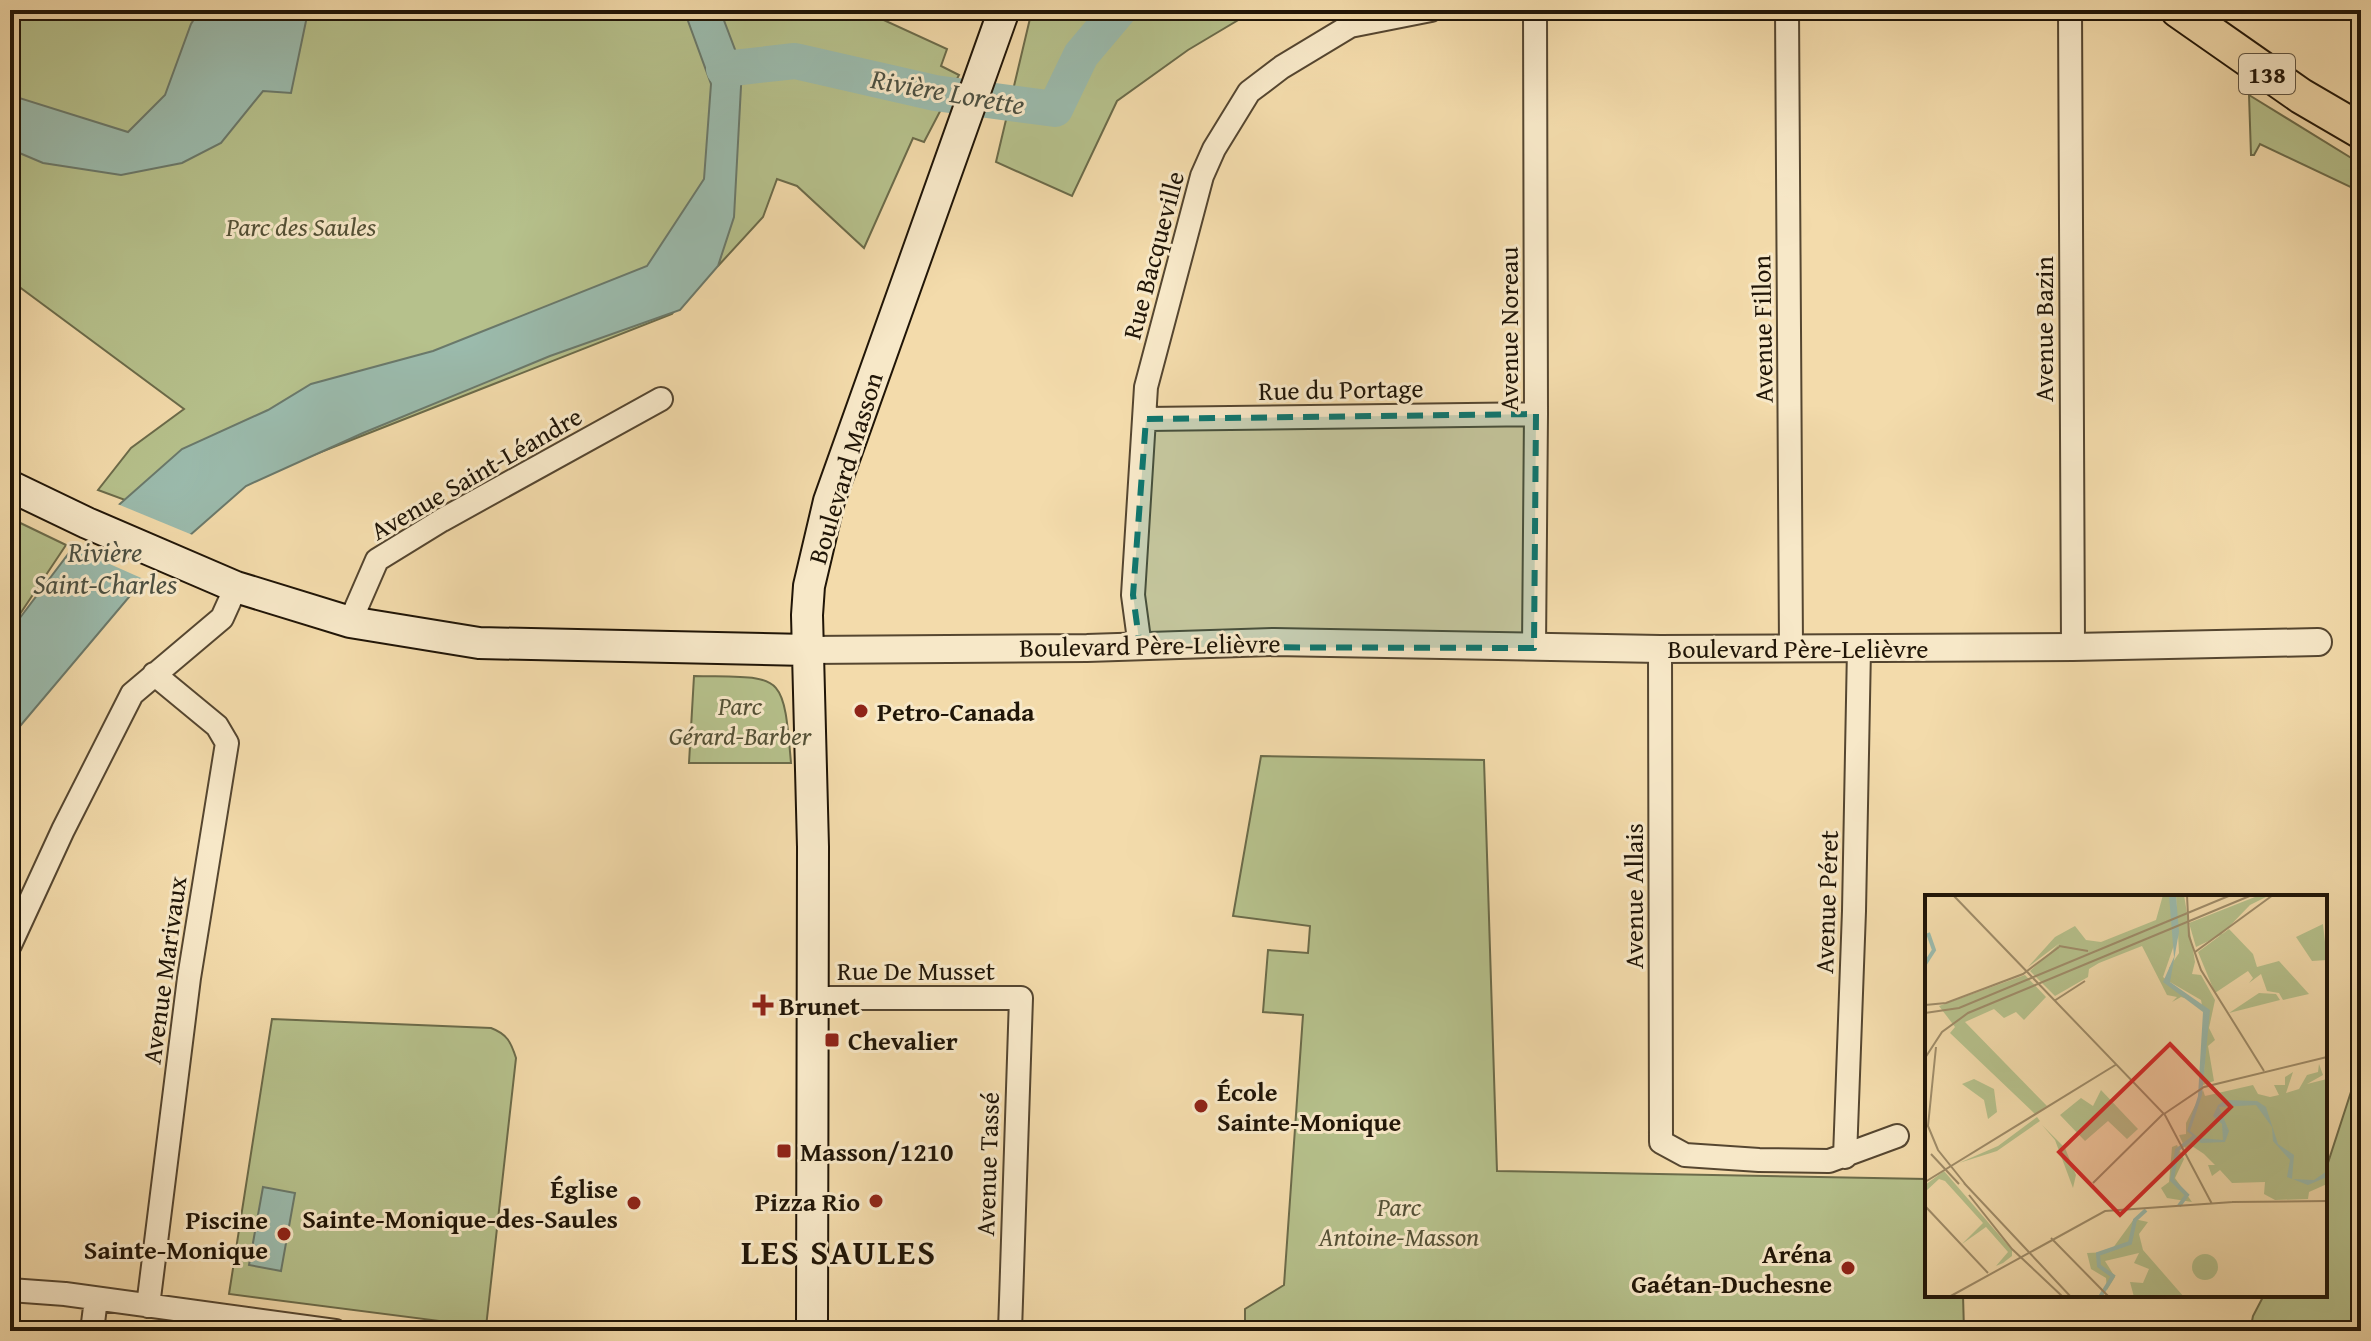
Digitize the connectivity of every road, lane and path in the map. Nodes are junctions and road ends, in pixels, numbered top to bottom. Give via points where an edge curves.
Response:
1 (1431, 10) edge
2 (1535, 10) edge
3 (1787, 10) edge
4 (2070, 10) edge
5 (2178, 10) edge
6 (999, 24) edge
7 (2361, 131) edge
8 (661, 399) dead end
9 (1536, 414) junction
10 (1146, 419) junction
11 (10, 486) edge
12 (236, 587) junction
13 (350, 622) junction
14 (2318, 642) dead end
15 (1140, 647) junction
16 (2073, 647) junction
17 (1534, 648) junction
18 (1791, 648) junction
19 (1859, 648) junction
20 (1660, 649) junction
21 (807, 650) junction
22 (154, 674) junction
23 (10, 945) edge
24 (812, 998) junction
25 (1021, 998) joint
26 (1897, 1136) dead end
27 (1845, 1157) junction
28 (10, 1290) edge
29 (96, 1299) junction
30 (148, 1306) junction
31 (92, 1331) edge
32 (335, 1331) edge
33 (812, 1331) edge
34 (1010, 1331) edge

1 - 10 street, Rue Bacqueville via 1350,26 1249,92 1202,176 1146,387
2 - 9 street, Avenue Noreau
3 - 18 street, Avenue Fillon
4 - 16 street, Avenue Bazin
5 - 7 main road, 138
6 - 21 main road, Boulevard Masson via 829,501 809,586
8 - 13 street, Avenue Saint-Léandre via 377,560
9 - 10 street, Rue du Portage
9 - 17 street, Avenue Noreau
10 - 15 street, Rue Bacqueville via 1133,595
11 - 12 main road, Boulevard Père-Lelièvre
12 - 13 main road, Boulevard Père-Lelièvre
12 - 22 street via 222,618
13 - 21 main road, Boulevard Père-Lelièvre via 479,643
14 - 16 street, Boulevard Père-Lelièvre
15 - 17 street, Boulevard Père-Lelièvre via 1274,642
15 - 21 street, Boulevard Père-Lelièvre
16 - 19 street, Boulevard Père-Lelièvre
17 - 20 street, Boulevard Père-Lelièvre
18 - 19 street, Boulevard Père-Lelièvre
18 - 20 street, Boulevard Père-Lelièvre
19 - 27 street, Avenue Péret
20 - 27 street, Avenue Allais via 1661,1142 1685,1155 1829,1161
21 - 24 main road, Boulevard Masson
22 - 23 street via 132,694
22 - 30 street, Avenue Marivaux via 217,726 227,743 189,978
24 - 25 street, Rue De Musset
24 - 33 main road, Boulevard Masson
25 - 34 street, Avenue Tassé
26 - 27 street
28 - 29 street
29 - 30 street
29 - 31 street
30 - 32 street

